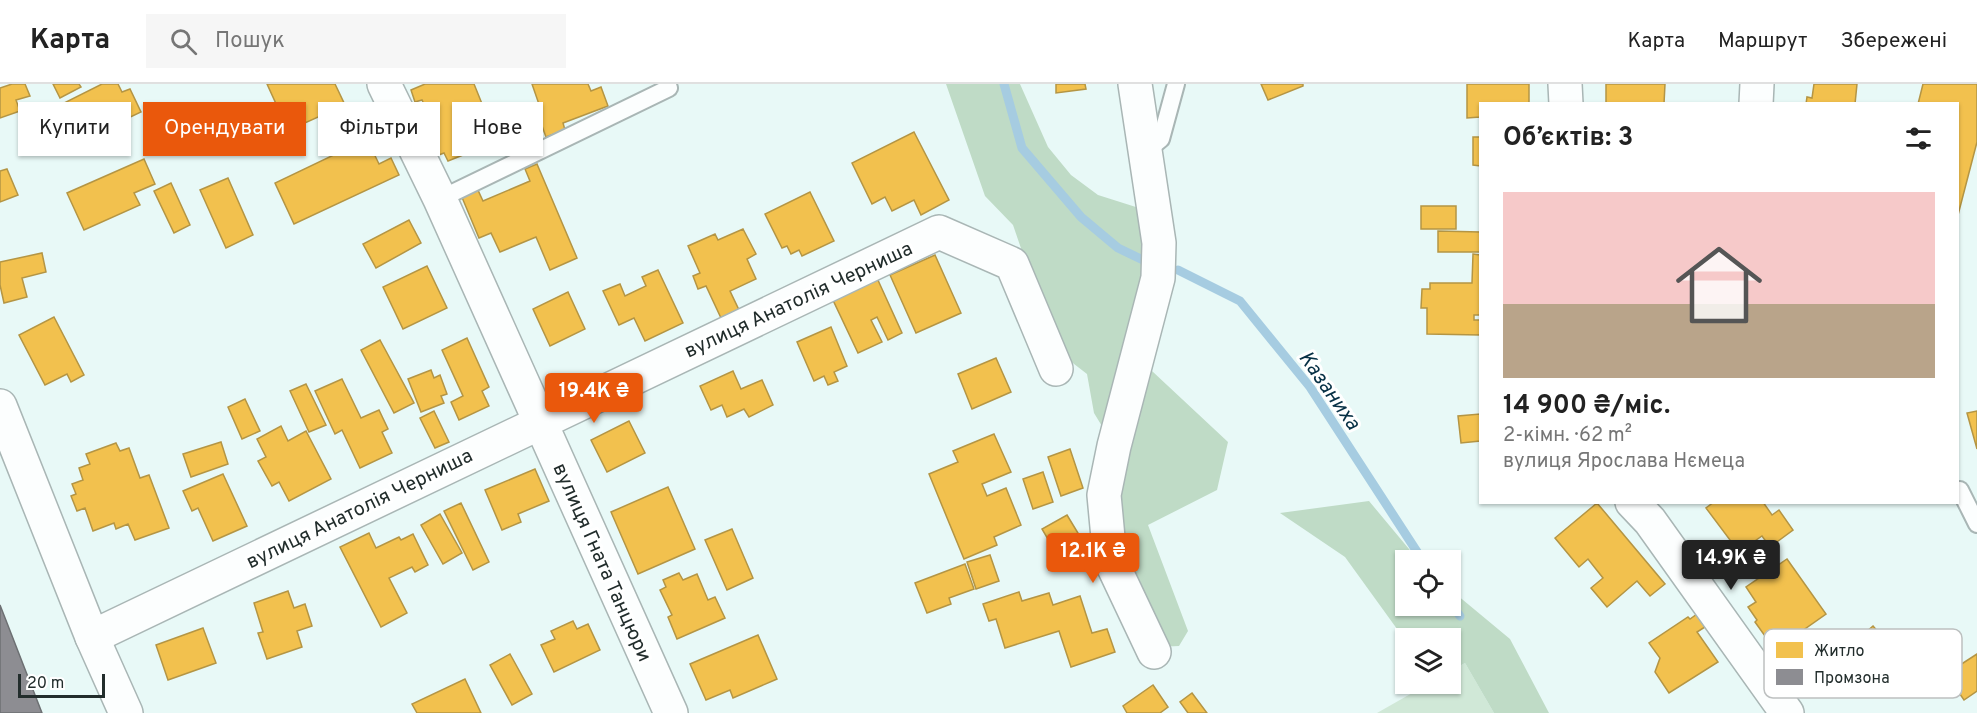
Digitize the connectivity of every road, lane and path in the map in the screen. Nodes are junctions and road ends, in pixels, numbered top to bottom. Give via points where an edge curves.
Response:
1 (384, 84) edge
2 (1135, 84) edge
3 (1176, 84) edge
4 (1566, 84) edge
5 (1757, 84) edge
6 (669, 88) dead end
7 (1566, 102) edge
8 (1756, 102) edge
9 (1145, 152) junction
10 (440, 199) junction
11 (1056, 369) dead end
12 (0, 406) edge
13 (540, 421) junction
14 (1960, 490) dead end
15 (1634, 504) edge
16 (1977, 524) edge
17 (92, 637) junction
18 (1154, 652) dead end
19 (1764, 681) edge
20 (1776, 698) edge
21 (126, 713) edge
22 (671, 713) edge
23 (1787, 713) edge

1 - 10 street, вулиця Гната Танцюри
2 - 9 street
3 - 9 lane via 1161,139
4 - 7 street
5 - 8 street
6 - 10 lane
9 - 18 street via 1159,243 1158,278 1104,495 1110,559
10 - 13 street, вулиця Гната Танцюри
11 - 13 street, вулиця Анатолія Черниша via 1012,264 939,232
12 - 17 street
13 - 17 street, вулиця Анатолія Черниша
13 - 22 street, вулиця Гната Танцюри
14 - 16 lane
15 - 19 street
17 - 21 street
20 - 23 street

